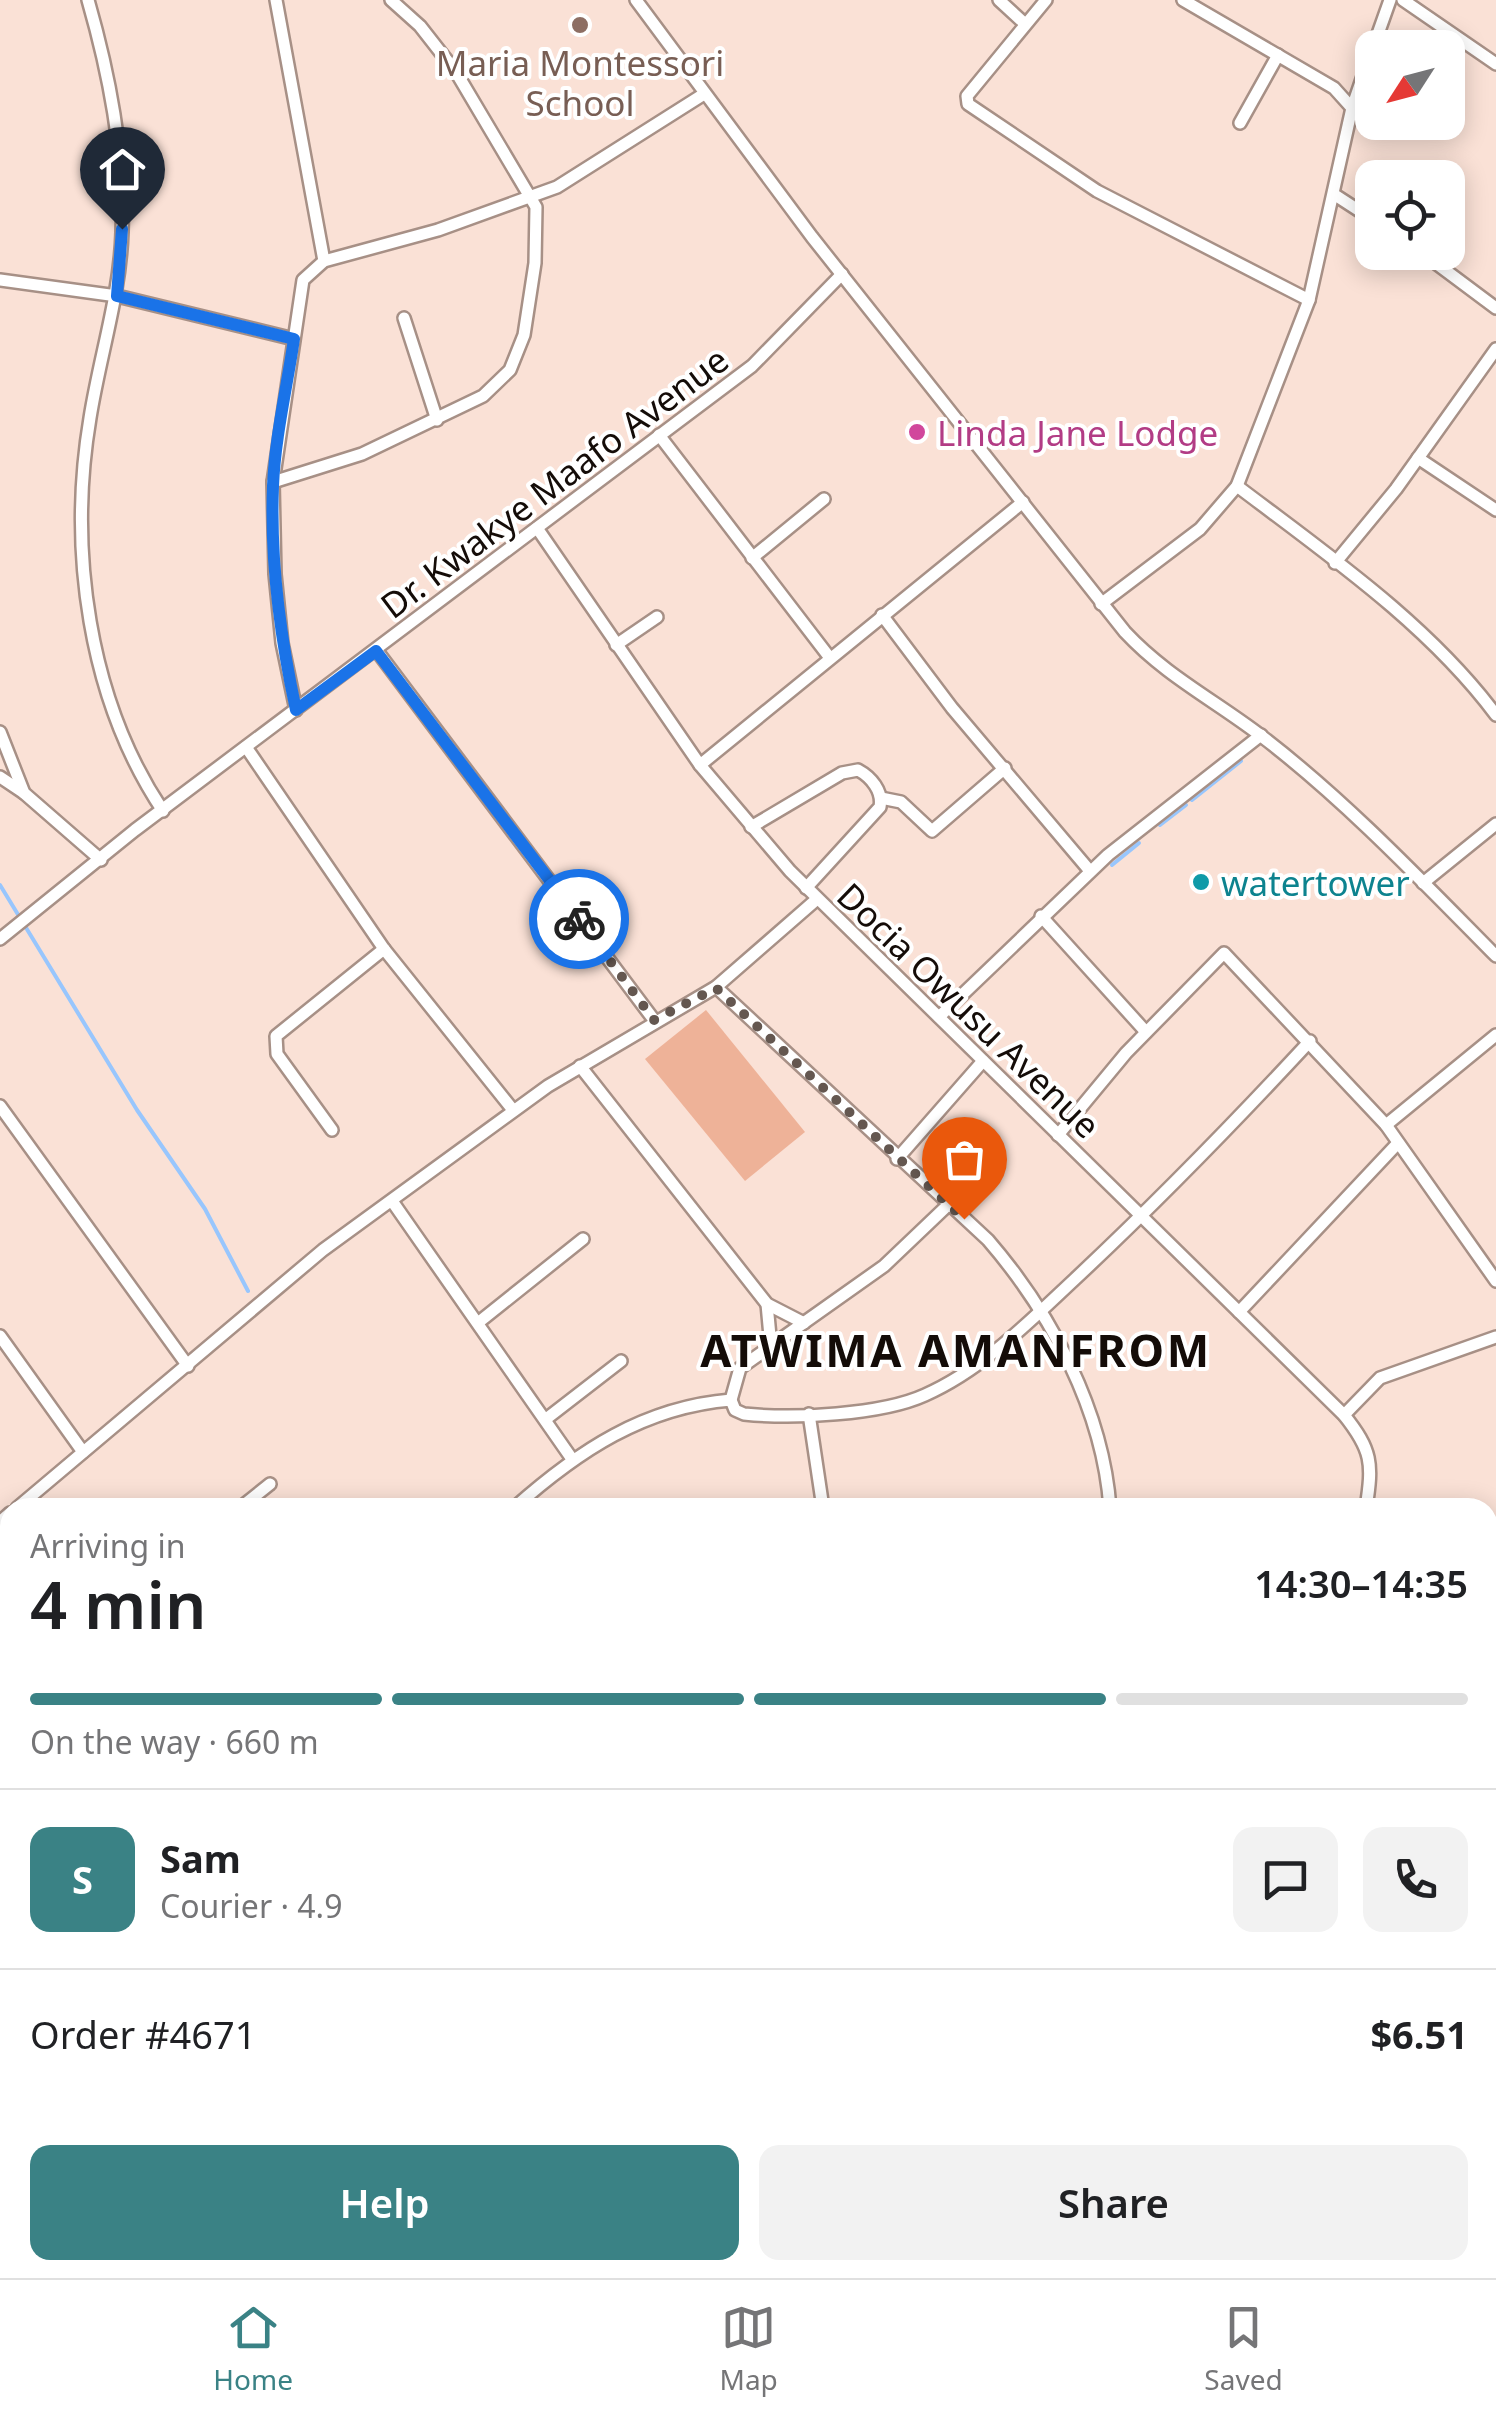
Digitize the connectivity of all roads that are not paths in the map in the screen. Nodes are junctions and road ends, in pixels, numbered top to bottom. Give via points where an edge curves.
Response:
1 (88, 0) edge
2 (276, 0) edge
3 (391, 0) edge
4 (636, 0) edge
5 (999, 0) edge
6 (1046, 0) edge
7 (1183, 0) edge
8 (1390, 0) edge
9 (1403, 0) edge
10 (1024, 23) junction
11 (1380, 30) edge
12 (1278, 55) junction
13 (1496, 64) edge
14 (1355, 83) edge
15 (1334, 88) junction
16 (704, 94) junction
17 (1355, 100) edge
18 (1352, 108) junction
19 (1240, 123) dead end
20 (1335, 194) junction
21 (532, 198) junction
22 (1355, 208) edge
23 (324, 261) junction
24 (1446, 270) edge
25 (842, 274) junction
26 (0, 280) edge
27 (117, 296) junction
28 (1309, 300) junction
29 (1496, 308) edge
30 (404, 318) dead end
31 (294, 339) junction
32 (1496, 349) edge
33 (437, 420) junction
34 (659, 434) junction
35 (1418, 458) junction
36 (273, 482) junction
37 (1238, 486) junction
38 (824, 499) dead end
39 (1022, 502) junction
40 (1496, 510) edge
41 (537, 528) junction
42 (752, 558) junction
43 (1335, 563) junction
44 (1102, 604) junction
45 (882, 615) junction
46 (657, 617) dead end
47 (616, 645) junction
48 (376, 651) junction
49 (830, 658) junction
50 (296, 710) junction
51 (1496, 716) edge
52 (0, 732) edge
53 (1261, 735) junction
54 (246, 747) junction
55 (700, 766) junction
56 (1005, 768) junction
57 (0, 777) edge
58 (24, 793) junction
59 (881, 798) junction
60 (163, 811) junction
61 (1496, 824) edge
62 (752, 827) junction
63 (101, 860) junction
64 (1090, 871) junction
65 (1423, 884) junction
66 (806, 888) junction
67 (817, 898) junction
68 (1042, 916) junction
69 (0, 939) edge
70 (384, 949) junction
71 (1496, 956) edge
72 (716, 988) junction
73 (938, 1017) junction
74 (654, 1020) junction
75 (1146, 1032) junction
76 (1496, 1035) edge
77 (1310, 1042) junction
78 (983, 1062) junction
79 (580, 1066) junction
80 (0, 1106) edge
81 (513, 1110) junction
82 (1386, 1125) junction
83 (332, 1130) dead end
84 (1058, 1135) junction
85 (1398, 1143) junction
86 (896, 1159) junction
87 (392, 1201) junction
88 (948, 1205) junction
89 (1141, 1216) junction
90 (582, 1239) dead end
91 (1496, 1280) edge
92 (767, 1304) junction
93 (1040, 1312) junction
94 (1239, 1312) junction
95 (479, 1322) junction
96 (804, 1323) junction
97 (1496, 1337) edge
98 (3, 1345) edge
99 (771, 1347) junction
100 (621, 1360) dead end
101 (188, 1366) junction
102 (731, 1400) junction
103 (809, 1414) junction
104 (1344, 1415) junction
105 (546, 1419) junction
106 (83, 1452) junction
107 (572, 1459) junction
108 (270, 1484) dead end
109 (29, 1498) edge
110 (252, 1498) edge
111 (526, 1498) edge
112 (821, 1498) edge
113 (1109, 1498) edge
114 (1367, 1498) edge

1 - 27 street via 116,130 122,229
2 - 23 street
3 - 21 street via 456,72
4 - 16 street
5 - 10 street
6 - 10 street
7 - 12 street
8 - 11 street
9 - 13 street
10 - 28 street via 966,98 1098,191
12 - 15 street
12 - 19 street
14 - 15 street
15 - 18 street
16 - 21 street
16 - 25 street
17 - 18 street
18 - 20 street
20 - 22 street
20 - 28 street
21 - 23 street
21 - 33 street via 539,226 536,263 516,357 498,385
23 - 31 street via 303,280
24 - 29 street
25 - 34 street, Dr. Kwakye Maafo Avenue via 766,355
25 - 39 street
26 - 27 street
27 - 31 street
27 - 60 street via 86,448 85,552 103,686 132,758
28 - 37 street
30 - 33 street
31 - 36 street
32 - 35 street
33 - 36 street via 362,454
34 - 41 street, Dr. Kwakye Maafo Avenue
34 - 42 street
35 - 40 street
35 - 43 street
36 - 50 street via 275,574
37 - 43 street
37 - 44 street via 1200,529
38 - 42 street
39 - 44 street
39 - 45 street
41 - 47 street, Docia Owusu Avenue
41 - 48 street, Dr. Kwakye Maafo Avenue
42 - 49 street
43 - 51 street via 1442,653
44 - 53 street via 1183,684
45 - 49 street
45 - 56 street
46 - 47 street
47 - 55 street, Docia Owusu Avenue
48 - 50 street, Dr. Kwakye Maafo Avenue
48 - 74 street
49 - 55 street
50 - 54 street, Dr. Kwakye Maafo Avenue
52 - 58 street
53 - 64 street
53 - 65 street
54 - 60 street, Dr. Kwakye Maafo Avenue
54 - 70 street
55 - 62 street, Docia Owusu Avenue
56 - 59 street via 932,831 901,802
56 - 64 street
57 - 58 street
58 - 63 street
59 - 62 street via 864,773 850,770
59 - 66 street via 876,812
60 - 63 street, Dr. Kwakye Maafo Avenue
61 - 65 street
62 - 66 street, Docia Owusu Avenue
63 - 69 street, Dr. Kwakye Maafo Avenue
64 - 68 street
65 - 71 street
66 - 67 street, Docia Owusu Avenue
67 - 72 street
67 - 73 street, Docia Owusu Avenue
68 - 73 street
68 - 75 street
70 - 81 street
70 - 83 street via 276,1036 277,1054
72 - 74 street
72 - 86 street
73 - 78 street, Docia Owusu Avenue
74 - 79 street
75 - 77 street via 1224,953
75 - 84 street
76 - 82 street
77 - 82 street
77 - 89 street
78 - 84 street, Docia Owusu Avenue
78 - 86 street
79 - 81 street
79 - 92 street
80 - 101 street
81 - 87 street
82 - 85 street
84 - 89 street, Docia Owusu Avenue
85 - 91 street
85 - 94 street
86 - 88 street
87 - 95 street
87 - 101 street
88 - 93 street via 988,1240
88 - 96 street via 884,1266
89 - 93 street
89 - 94 street, Docia Owusu Avenue
90 - 95 street
92 - 96 street
92 - 99 street
93 - 103 street via 964,1373 923,1396
93 - 113 street via 1094,1420
94 - 104 street, Docia Owusu Avenue
95 - 105 street
96 - 99 street
97 - 104 street via 1380,1378
98 - 106 street
99 - 102 street via 738,1370
100 - 105 street
101 - 106 street
102 - 103 street via 744,1414
102 - 107 street via 640,1420
103 - 112 street
104 - 114 street, Docia Owusu Avenue via 1370,1456
105 - 107 street
106 - 109 street
107 - 111 street
108 - 110 street

